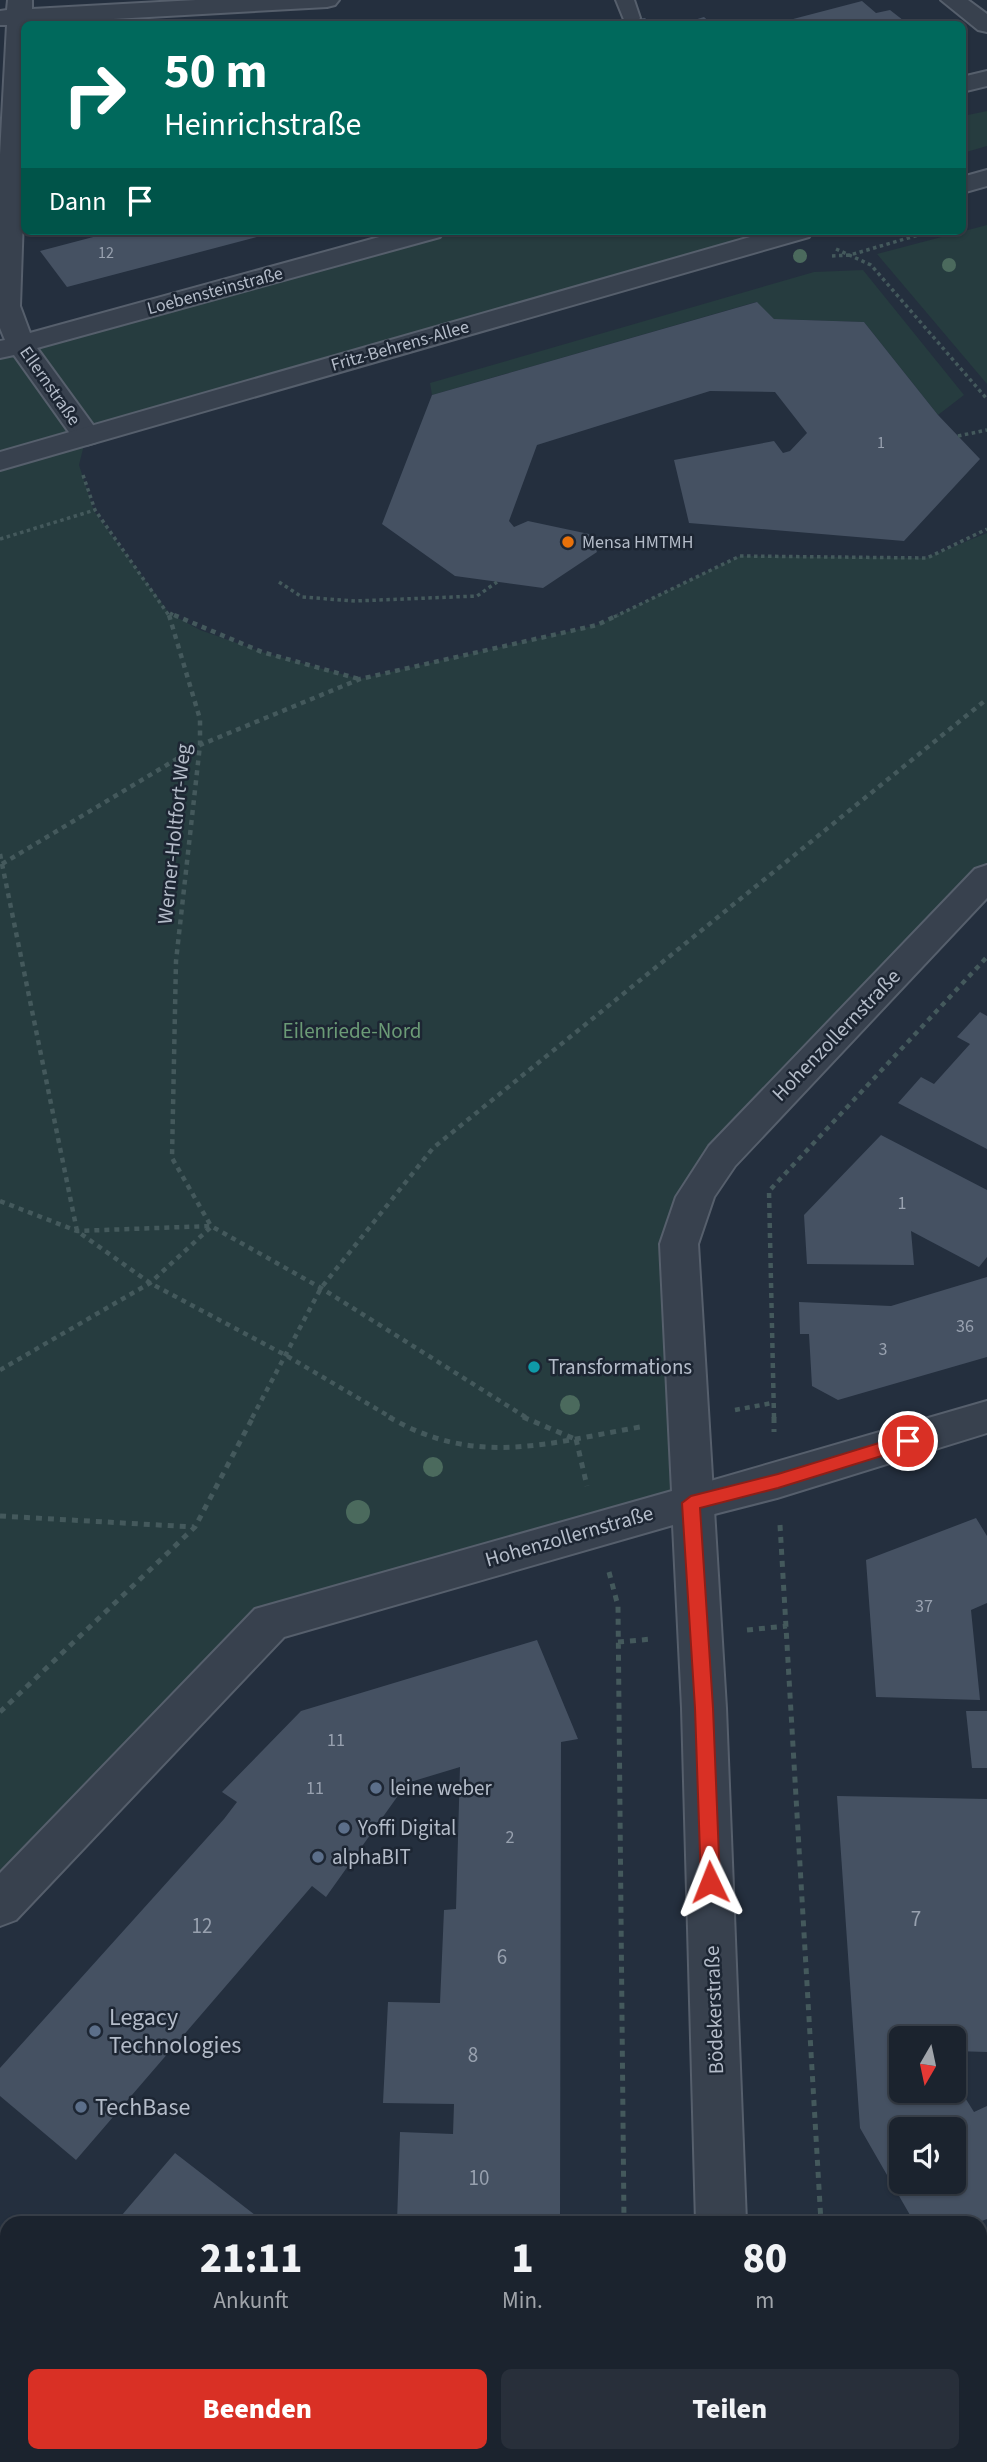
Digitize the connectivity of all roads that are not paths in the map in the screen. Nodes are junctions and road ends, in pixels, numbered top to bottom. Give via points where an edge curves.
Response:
1 (327, 0) edge
2 (625, 0) edge
3 (953, 0) edge
4 (13, 12) edge
5 (631, 18) dead end
6 (987, 25) edge
7 (987, 78) edge
8 (966, 84) edge
9 (987, 178) edge
10 (966, 184) edge
11 (416, 235) edge
12 (785, 235) edge
13 (10, 347) edge
14 (86, 436) junction
15 (0, 461) edge
16 (987, 877) edge
17 (987, 1417) edge
18 (691, 1503) junction
19 (0, 1905) edge
20 (721, 2216) edge

1 - 4 street
2 - 5 lane
3 - 6 street
4 - 13 street, Ellernstraße via 6,306
7 - 8 street
9 - 10 street
11 - 13 street, Loebensteinstraße
12 - 14 street, Fritz-Behrens-Allee
13 - 14 street, Ellernstraße
14 - 15 street, Fritz-Behrens-Allee
16 - 18 street, Hohenzollernstraße via 722,1156 699,1186 679,1244
17 - 18 street
18 - 19 street, Hohenzollernstraße via 270,1622
18 - 20 street, Bödekerstraße via 704,1708

